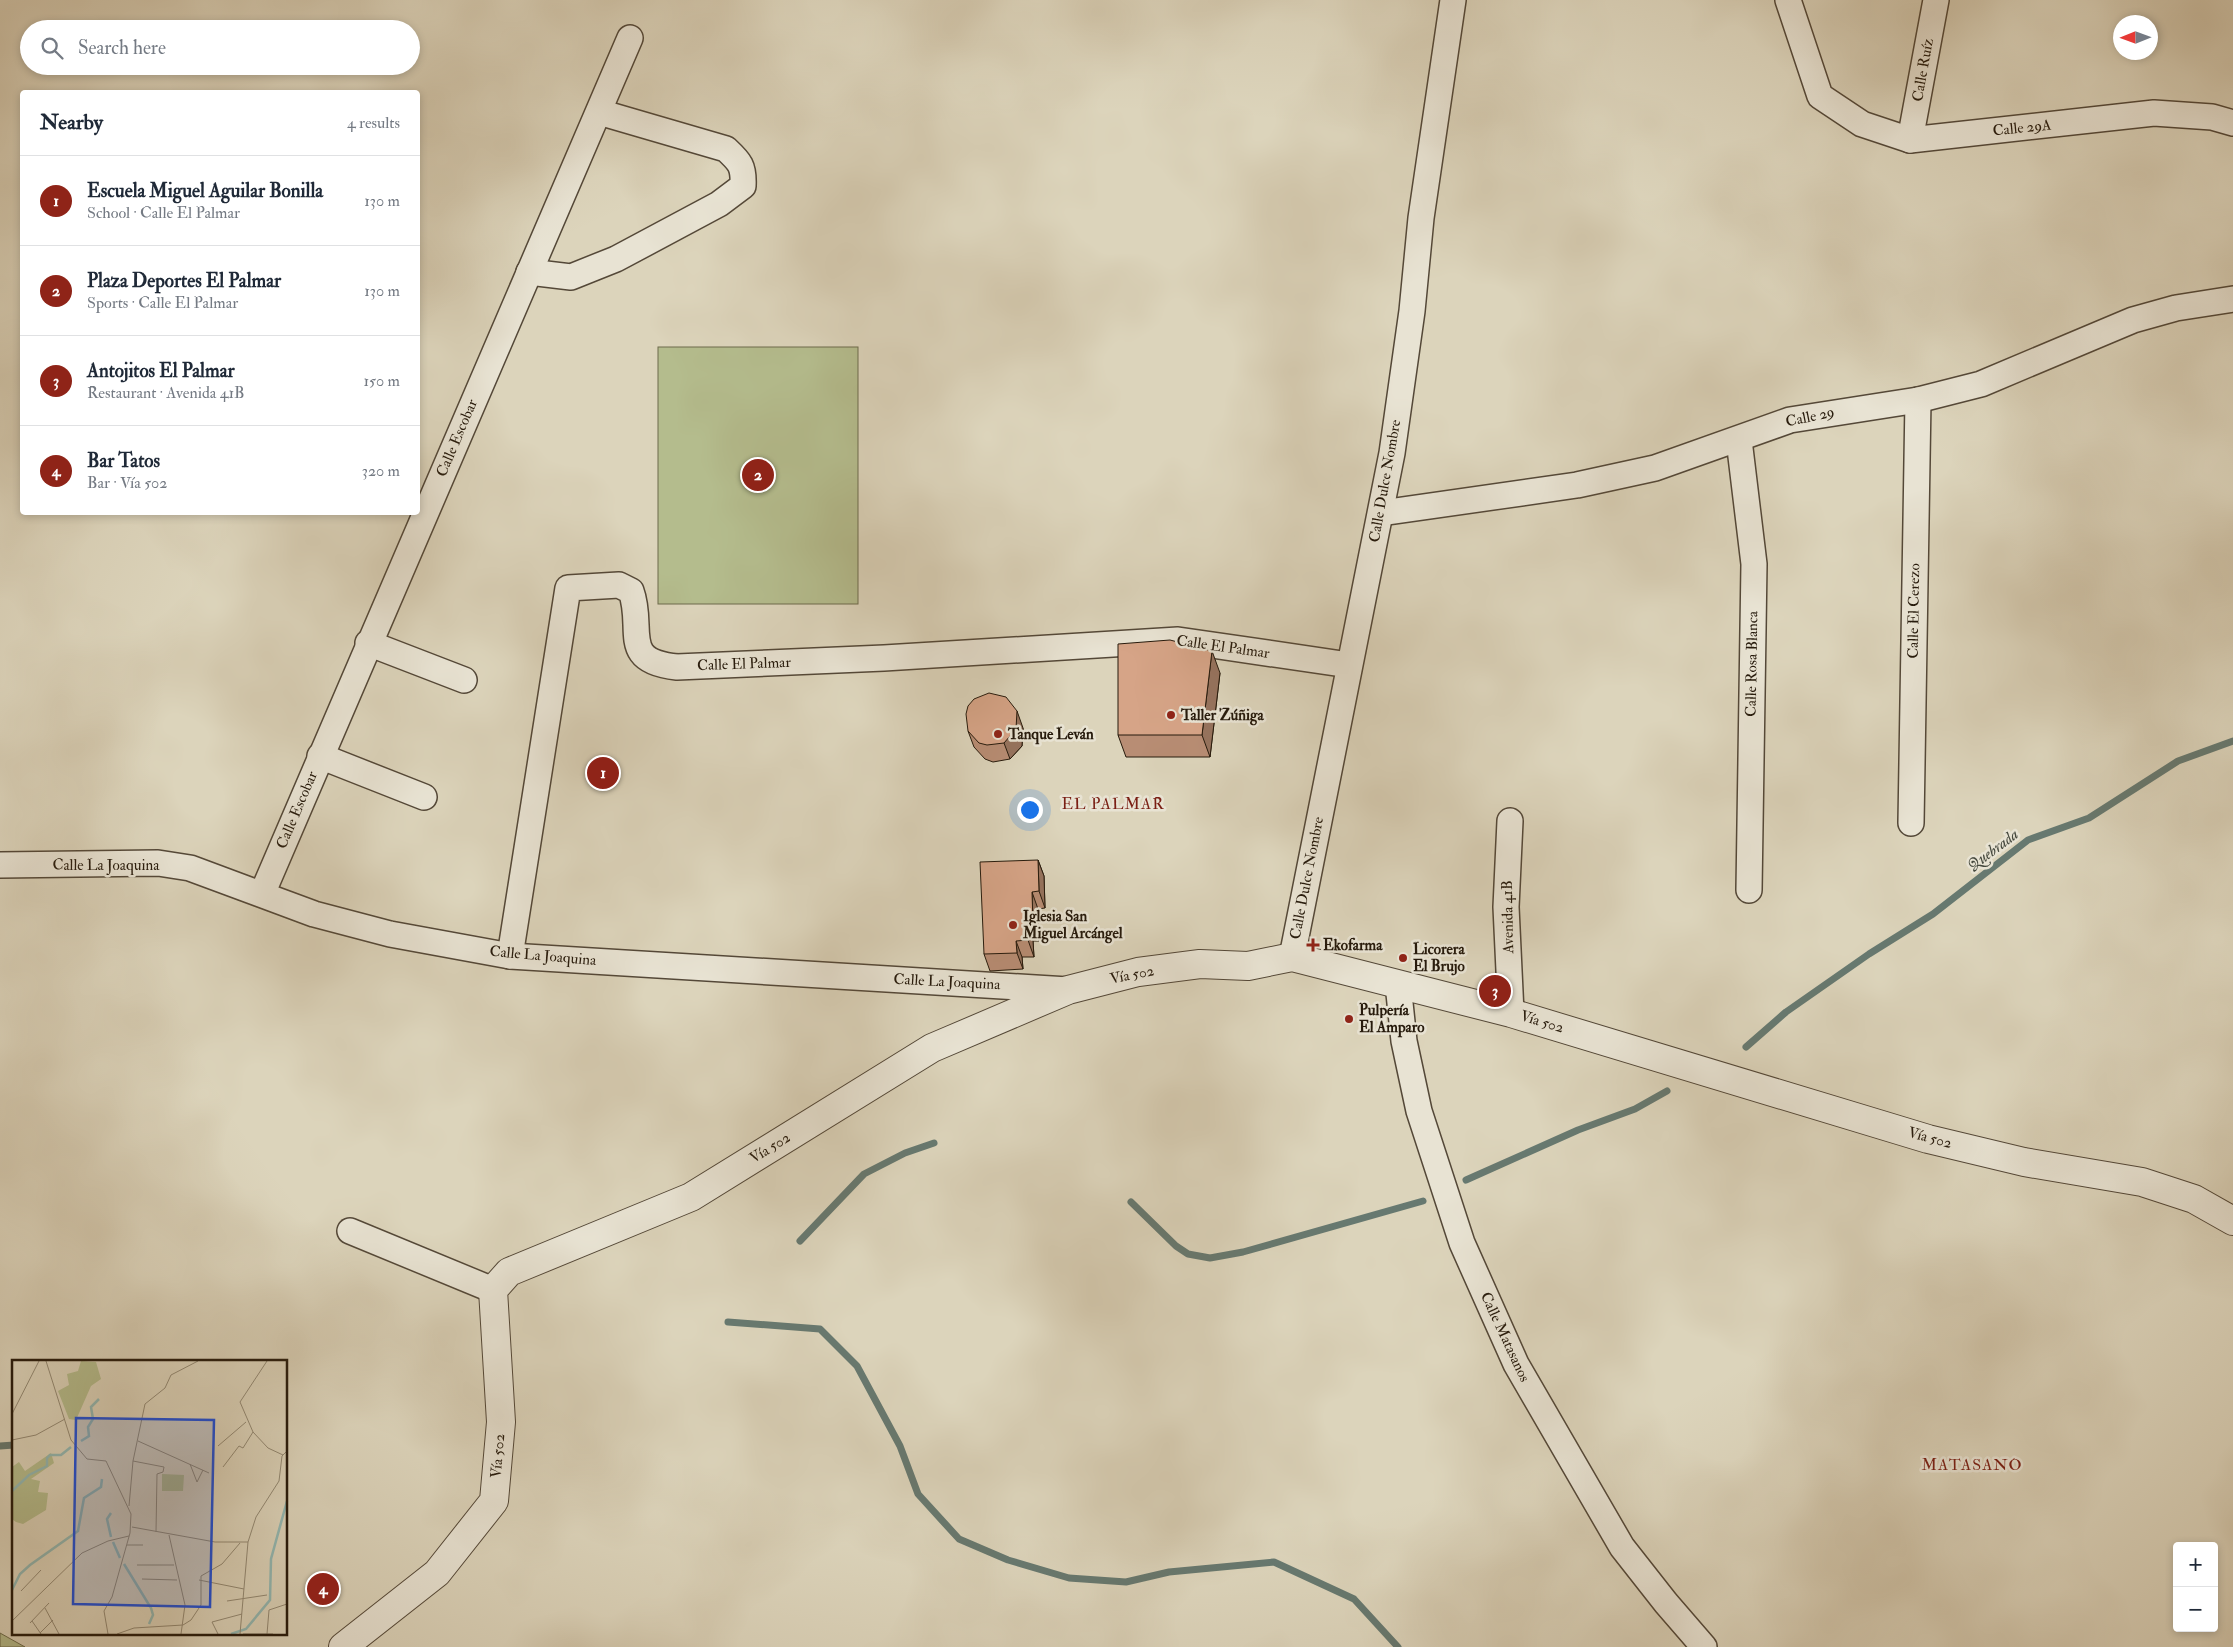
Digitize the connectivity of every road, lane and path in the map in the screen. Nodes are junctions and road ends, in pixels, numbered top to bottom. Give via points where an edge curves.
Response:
1 (1453, 0) edge
2 (1788, 0) edge
3 (1936, 0) edge
4 (630, 38) dead end
5 (599, 112) junction
6 (2233, 123) edge
7 (1910, 140) junction
8 (529, 272) junction
9 (2233, 299) edge
10 (1918, 400) junction
11 (1738, 440) junction
12 (1381, 513) junction
13 (368, 643) junction
14 (1349, 665) junction
15 (464, 680) dead end
16 (320, 756) junction
17 (424, 797) dead end
18 (1510, 820) dead end
19 (1911, 822) dead end
20 (0, 866) edge
21 (1749, 890) dead end
22 (262, 894) junction
23 (510, 956) junction
24 (1292, 958) junction
25 (1398, 984) junction
26 (1068, 990) junction
27 (1511, 1013) junction
28 (2233, 1221) edge
29 (350, 1232) dead end
30 (493, 1290) junction
31 (343, 1647) edge
32 (1704, 1647) edge

1 - 12 street, Calle Dulce Nombre via 1420,218 1412,311
2 - 7 street, Calle 29A via 1820,96 1862,124
3 - 7 street, Calle Ruíz
4 - 5 street, Calle Escobar
5 - 8 street, Calle Escobar
5 - 8 street via 726,149 738,160 744,172 743,186 719,204 616,259 571,277
6 - 7 street, Calle 29A via 2212,117 2154,113
8 - 13 street, Calle Escobar
9 - 10 street, Calle 29 via 2176,308 2133,320 1981,384
10 - 11 street, Calle 29 via 1790,420
10 - 19 street, Calle El Cerezo
11 - 12 street, Calle 29 via 1655,468 1577,485
11 - 21 street, Calle Rosa Blanca via 1754,564
12 - 14 street, Calle Dulce Nombre
13 - 15 street
13 - 16 street, Calle Escobar
14 - 23 street, Calle El Palmar via 1178,640 677,667 658,665 645,657 636,642 636,604 631,591 619,585 568,588
14 - 24 street, Calle Dulce Nombre
16 - 17 street
16 - 22 street, Calle Escobar
18 - 27 street, Avenida 41B via 1506,907
20 - 22 street, Calle La Joaquina via 158,863 190,868
22 - 23 street, Calle La Joaquina via 314,914 380,931
23 - 26 street, Calle La Joaquina
24 - 25 street, Vía 502
24 - 26 street, Vía 502 via 1248,966 1200,964 1138,972
25 - 27 street, Vía 502
25 - 32 street, Calle Matasanos via 1404,1041 1419,1111 1462,1243 1516,1364 1622,1547
26 - 30 street, Vía 502 via 932,1048 691,1197 509,1272
27 - 28 street, Vía 502 via 1928,1139 2024,1162 2142,1182 2194,1199
29 - 30 street
30 - 31 street, Vía 502 via 501,1422 494,1501 437,1573

